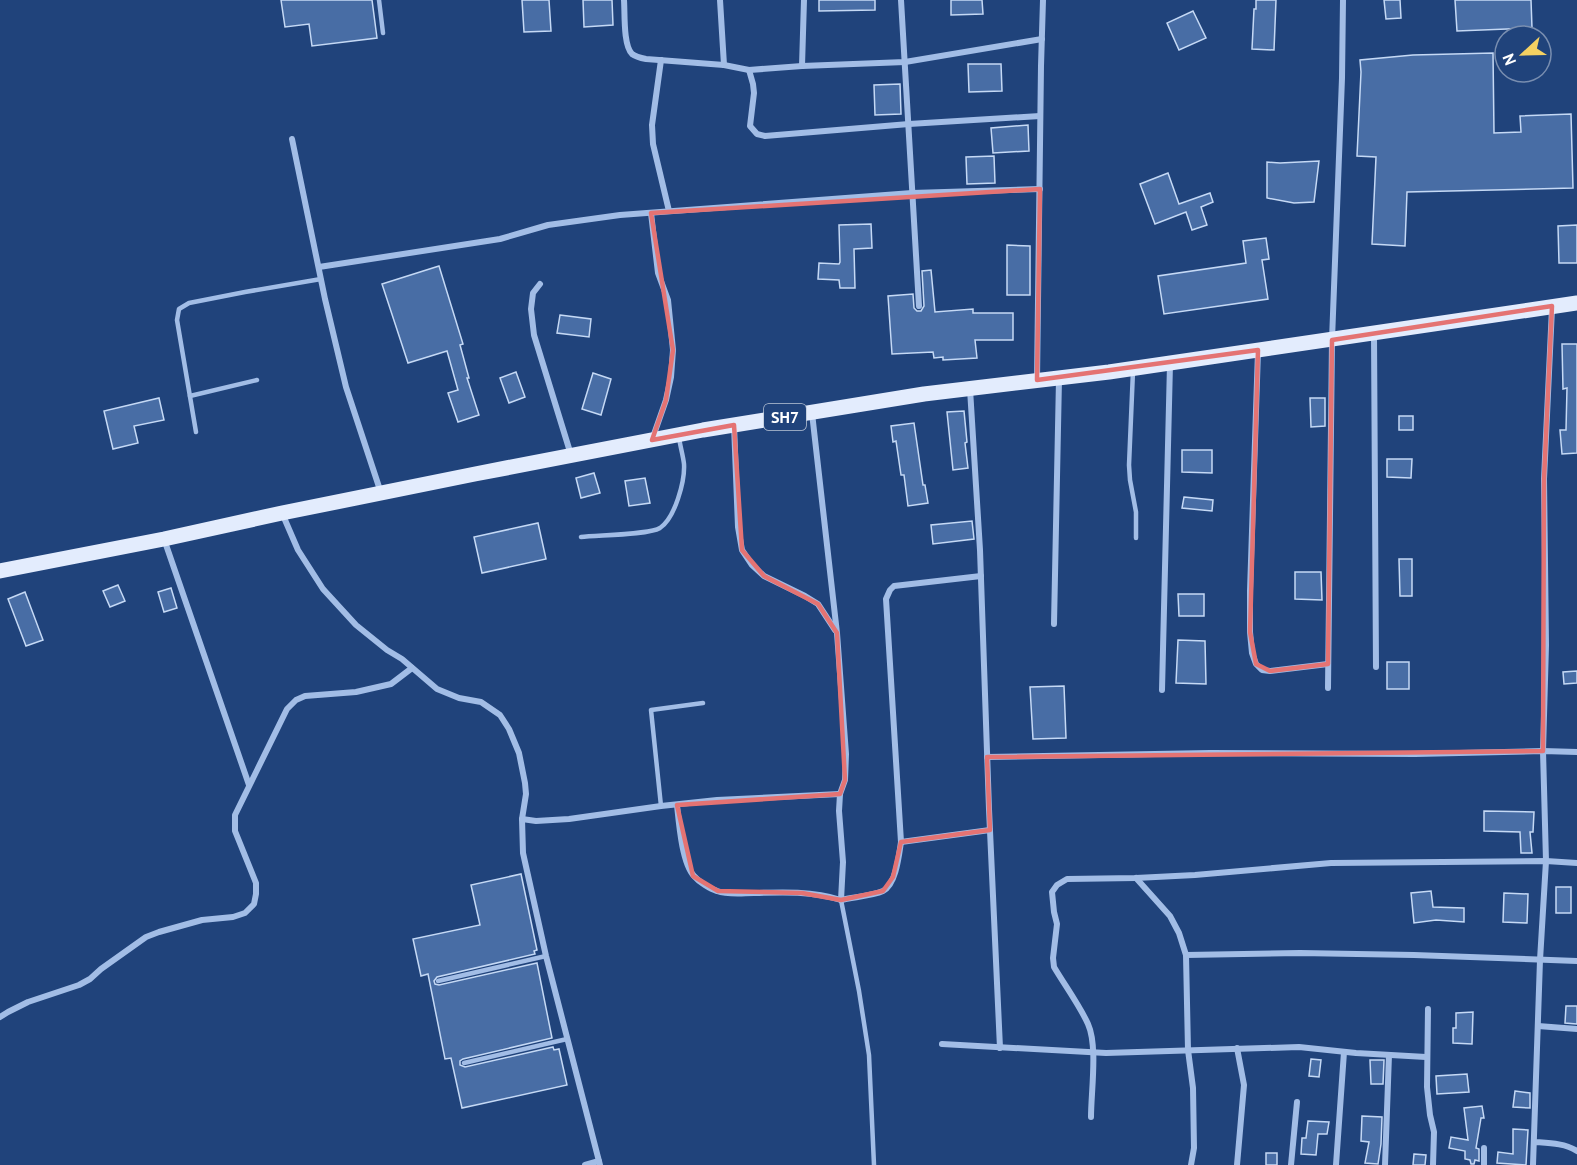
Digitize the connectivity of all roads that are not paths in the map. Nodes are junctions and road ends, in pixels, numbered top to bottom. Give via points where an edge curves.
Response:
1 (379, 0) edge
2 (624, 0) edge
3 (720, 0) edge
4 (804, 0) edge
5 (901, 0) edge
6 (1043, 0) edge
7 (1343, 0) edge
8 (382, 33) dead end
9 (1042, 39) junction
10 (661, 60) junction
11 (905, 62) junction
12 (724, 65) junction
13 (802, 66) junction
14 (748, 70) junction
15 (1041, 117) junction
16 (909, 124) junction
17 (292, 139) dead end
18 (1040, 189) junction
19 (912, 193) junction
20 (669, 211) junction
21 (651, 213) junction
22 (319, 267) junction
23 (321, 279) junction
24 (540, 284) dead end
25 (1577, 303) edge
26 (919, 306) dead end
27 (1552, 306) junction
28 (1374, 333) junction
29 (1332, 339) junction
30 (1258, 350) junction
31 (1170, 362) junction
32 (1133, 369) junction
33 (1059, 378) junction
34 (257, 380) dead end
35 (1037, 381) junction
36 (970, 388) junction
37 (190, 396) junction
38 (812, 412) junction
39 (734, 425) junction
40 (196, 432) dead end
41 (678, 435) junction
42 (652, 440) junction
43 (571, 456) junction
44 (381, 493) junction
45 (282, 513) junction
46 (581, 537) dead end
47 (1136, 538) dead end
48 (164, 539) junction
49 (0, 571) edge
50 (981, 576) junction
51 (1054, 624) dead end
52 (837, 633) junction
53 (1328, 664) junction
54 (1376, 667) dead end
55 (412, 668) junction
56 (1328, 688) dead end
57 (1162, 690) dead end
58 (703, 704) dead end
59 (1543, 751) junction
60 (1577, 752) edge
61 (987, 757) junction
62 (249, 785) junction
63 (840, 794) junction
64 (677, 805) junction
65 (661, 806) junction
66 (522, 819) junction
67 (990, 830) junction
68 (901, 842) junction
69 (1546, 861) junction
70 (1577, 862) edge
71 (1136, 878) junction
72 (841, 900) junction
73 (1186, 955) junction
74 (546, 956) junction
75 (1540, 960) junction
76 (1577, 961) edge
77 (438, 981) dead end
78 (1428, 1009) dead end
79 (0, 1017) edge
80 (1538, 1026) junction
81 (1577, 1030) edge
82 (567, 1039) junction
83 (942, 1044) dead end
84 (1000, 1048) junction
85 (1238, 1048) junction
86 (1188, 1050) junction
87 (1093, 1052) junction
88 (1344, 1052) junction
89 (1389, 1055) junction
90 (1426, 1057) junction
91 (464, 1063) dead end
92 (1297, 1102) dead end
93 (1090, 1117) dead end
94 (1534, 1142) junction
95 (1484, 1148) dead end
96 (1577, 1151) edge
97 (600, 1163) edge
98 (585, 1165) edge
99 (874, 1165) edge
100 (1191, 1165) edge
101 (1237, 1165) edge
102 (1291, 1165) edge
103 (1336, 1165) edge
104 (1385, 1165) edge
105 (1433, 1165) edge
106 (1484, 1165) edge
107 (1533, 1165) edge

1 - 8 lane
2 - 10 street via 630,53
3 - 12 street
4 - 13 street
5 - 11 street
6 - 9 street
7 - 29 street
9 - 11 street
9 - 15 street
10 - 12 street
10 - 20 street via 652,144
11 - 13 street
11 - 16 street
12 - 14 street
13 - 14 street
14 - 16 street via 754,93 750,126 758,134
15 - 16 street
15 - 18 street
16 - 19 street
17 - 22 street
18 - 19 street
18 - 35 street
19 - 20 street
19 - 26 street
20 - 21 street
21 - 22 street via 548,225 500,239
21 - 42 street via 673,350 666,400
22 - 23 street
23 - 37 lane via 189,303 179,309 177,320
23 - 44 street via 346,387
24 - 43 street via 533,293 531,309 534,335
25 - 27 main road, SH7
27 - 28 main road, SH7
27 - 59 street via 1544,478
28 - 29 main road, SH7
28 - 54 street
29 - 30 main road, SH7
29 - 53 street
30 - 31 main road, SH7
30 - 53 street via 1250,591 1252,652 1262,670
31 - 32 main road, SH7
31 - 57 street
32 - 33 main road, SH7
32 - 47 lane via 1129,465
33 - 35 main road, SH7
33 - 51 street
34 - 37 lane
35 - 36 main road, SH7
36 - 38 main road, SH7
36 - 50 street
37 - 40 lane
38 - 39 main road, SH7
38 - 52 street
39 - 41 main road, SH7
39 - 52 street via 742,550 764,576 818,604
41 - 42 main road, SH7
41 - 46 lane via 684,466 675,509 668,520 646,532
42 - 43 main road, SH7
43 - 44 main road, SH7
44 - 45 main road, SH7
45 - 48 main road, SH7
45 - 55 street via 298,550 323,589 356,625
48 - 49 main road, SH7
48 - 62 street
50 - 61 street
50 - 68 street via 894,586 886,599
52 - 63 street via 846,754
53 - 56 street
55 - 62 street via 392,684 296,700 287,709
55 - 66 street via 437,689 481,702 500,715 523,768 526,794
58 - 65 lane via 651,710
59 - 60 street
59 - 61 street
59 - 69 street
61 - 67 street
62 - 79 street via 235,815 235,831 256,883 254,904 246,913 202,920 152,935 79,985 28,1002
63 - 64 street
63 - 72 street
64 - 65 street
64 - 72 street via 686,860 693,876 703,883 718,891 802,893
65 - 66 street via 569,819
66 - 74 street via 523,853
67 - 68 street
67 - 84 street
68 - 72 street via 890,886
69 - 70 street
69 - 71 street via 1331,863
69 - 75 street
71 - 73 street via 1170,916
71 - 87 street via 1067,879 1052,892 1057,924 1054,967 1088,1024
72 - 99 lane via 865,1024
73 - 75 street via 1300,953
73 - 86 street
74 - 77 lane
74 - 82 street
75 - 76 street
75 - 80 street
78 - 90 street
80 - 81 street
80 - 94 street
82 - 91 lane
82 - 97 street
83 - 84 street
84 - 87 street
85 - 86 street
85 - 88 street via 1299,1047
85 - 101 street via 1244,1085
86 - 87 street
86 - 100 street via 1193,1088
87 - 93 street
88 - 89 street
88 - 103 street
89 - 90 street
89 - 104 street
90 - 105 street via 1434,1132
92 - 102 street
94 - 96 street via 1563,1145
94 - 107 street
95 - 106 street
97 - 98 street

